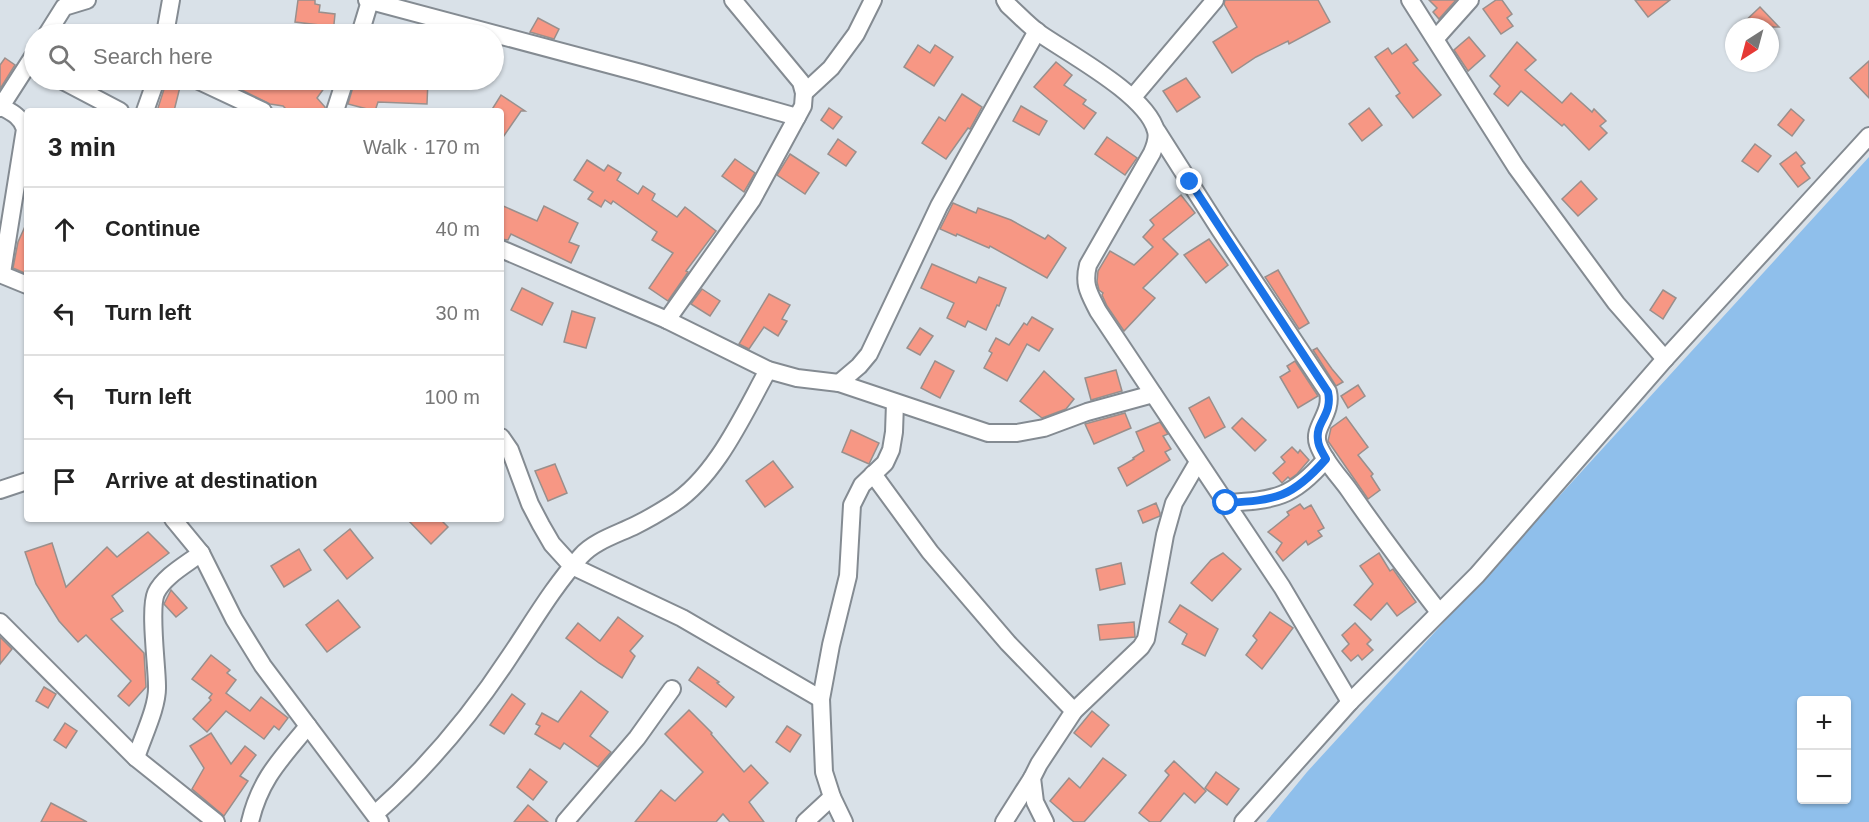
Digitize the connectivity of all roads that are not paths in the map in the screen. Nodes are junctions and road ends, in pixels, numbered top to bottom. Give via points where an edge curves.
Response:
1 (87, 0) edge
2 (171, 0) edge
3 (369, 0) edge
4 (733, 0) edge
5 (873, 0) edge
6 (1005, 0) edge
7 (1215, 0) edge
8 (1410, 0) edge
9 (1470, 0) edge
10 (53, 24) edge
11 (167, 24) edge
12 (363, 24) edge
13 (458, 24) edge
14 (1037, 31) junction
15 (504, 36) edge
16 (1436, 38) junction
17 (24, 74) edge
18 (80, 90) edge
19 (153, 90) edge
20 (218, 90) edge
21 (342, 90) edge
22 (804, 93) junction
23 (1133, 98) junction
24 (0, 107) edge
25 (114, 108) edge
26 (147, 108) edge
27 (257, 108) edge
28 (336, 108) edge
29 (797, 117) junction
30 (24, 126) edge
31 (1157, 131) junction
32 (24, 135) edge
33 (1869, 136) edge
34 (504, 250) edge
35 (1, 274) edge
36 (24, 284) edge
37 (667, 320) junction
38 (1665, 359) junction
39 (768, 370) junction
40 (839, 383) junction
41 (1153, 394) junction
42 (895, 403) junction
43 (504, 442) edge
44 (1326, 459) junction
45 (1198, 462) junction
46 (873, 474) junction
47 (24, 481) edge
48 (2, 485) edge
49 (1226, 503) junction
50 (176, 522) edge
51 (201, 553) junction
52 (572, 566) junction
53 (1439, 612) junction
54 (0, 622) edge
55 (672, 689) dead end
56 (821, 699) junction
57 (1350, 702) junction
58 (1074, 711) junction
59 (308, 726) junction
60 (136, 758) junction
61 (1032, 778) junction
62 (832, 797) junction
63 (378, 818) edge
64 (216, 822) edge
65 (250, 822) edge
66 (565, 822) edge
67 (805, 822) edge
68 (844, 822) edge
69 (1004, 822) edge
70 (1045, 822) edge
71 (1243, 822) edge

1 - 10 street via 64,7
2 - 11 street
3 - 12 street
3 - 13 street
4 - 22 street via 801,81
5 - 22 street via 844,51
6 - 14 street
7 - 23 street
8 - 16 street
9 - 16 street
14 - 23 street
14 - 40 street via 939,206 868,354
15 - 29 street
16 - 38 street via 1523,176 1616,303
17 - 24 street
18 - 25 street
19 - 26 street
20 - 27 street
21 - 28 street
22 - 29 street
23 - 31 street
24 - 30 street via 15,115
29 - 37 street via 752,200
31 - 41 street via 1152,153 1088,265 1085,279 1098,310
31 - 44 street via 1328,392 1330,402 1317,437
32 - 35 street
33 - 38 street
34 - 37 street
35 - 36 street
37 - 39 street
38 - 53 street via 1477,575
39 - 40 street
39 - 52 street via 738,426 693,487 674,503 583,553
40 - 42 street
41 - 42 street via 1017,433 988,433
41 - 45 street
42 - 46 street via 891,450
43 - 52 street via 541,525
44 - 49 street via 1311,477 1275,499
44 - 53 street
45 - 49 street
45 - 58 street via 1171,514 1146,639
46 - 56 street via 862,484 852,505 848,576
46 - 58 street via 930,552 1008,643
47 - 48 street
49 - 57 street
50 - 51 street
51 - 59 street via 234,619
51 - 60 street via 175,573 154,599 157,688
52 - 56 street via 682,618
52 - 63 street via 467,716
53 - 57 street
54 - 60 street
55 - 66 street via 637,738
56 - 62 street via 824,772
57 - 71 street
58 - 61 street
59 - 63 street
59 - 65 street via 265,780
60 - 64 street
61 - 69 street
61 - 70 street via 1035,802
62 - 67 street
62 - 68 street

